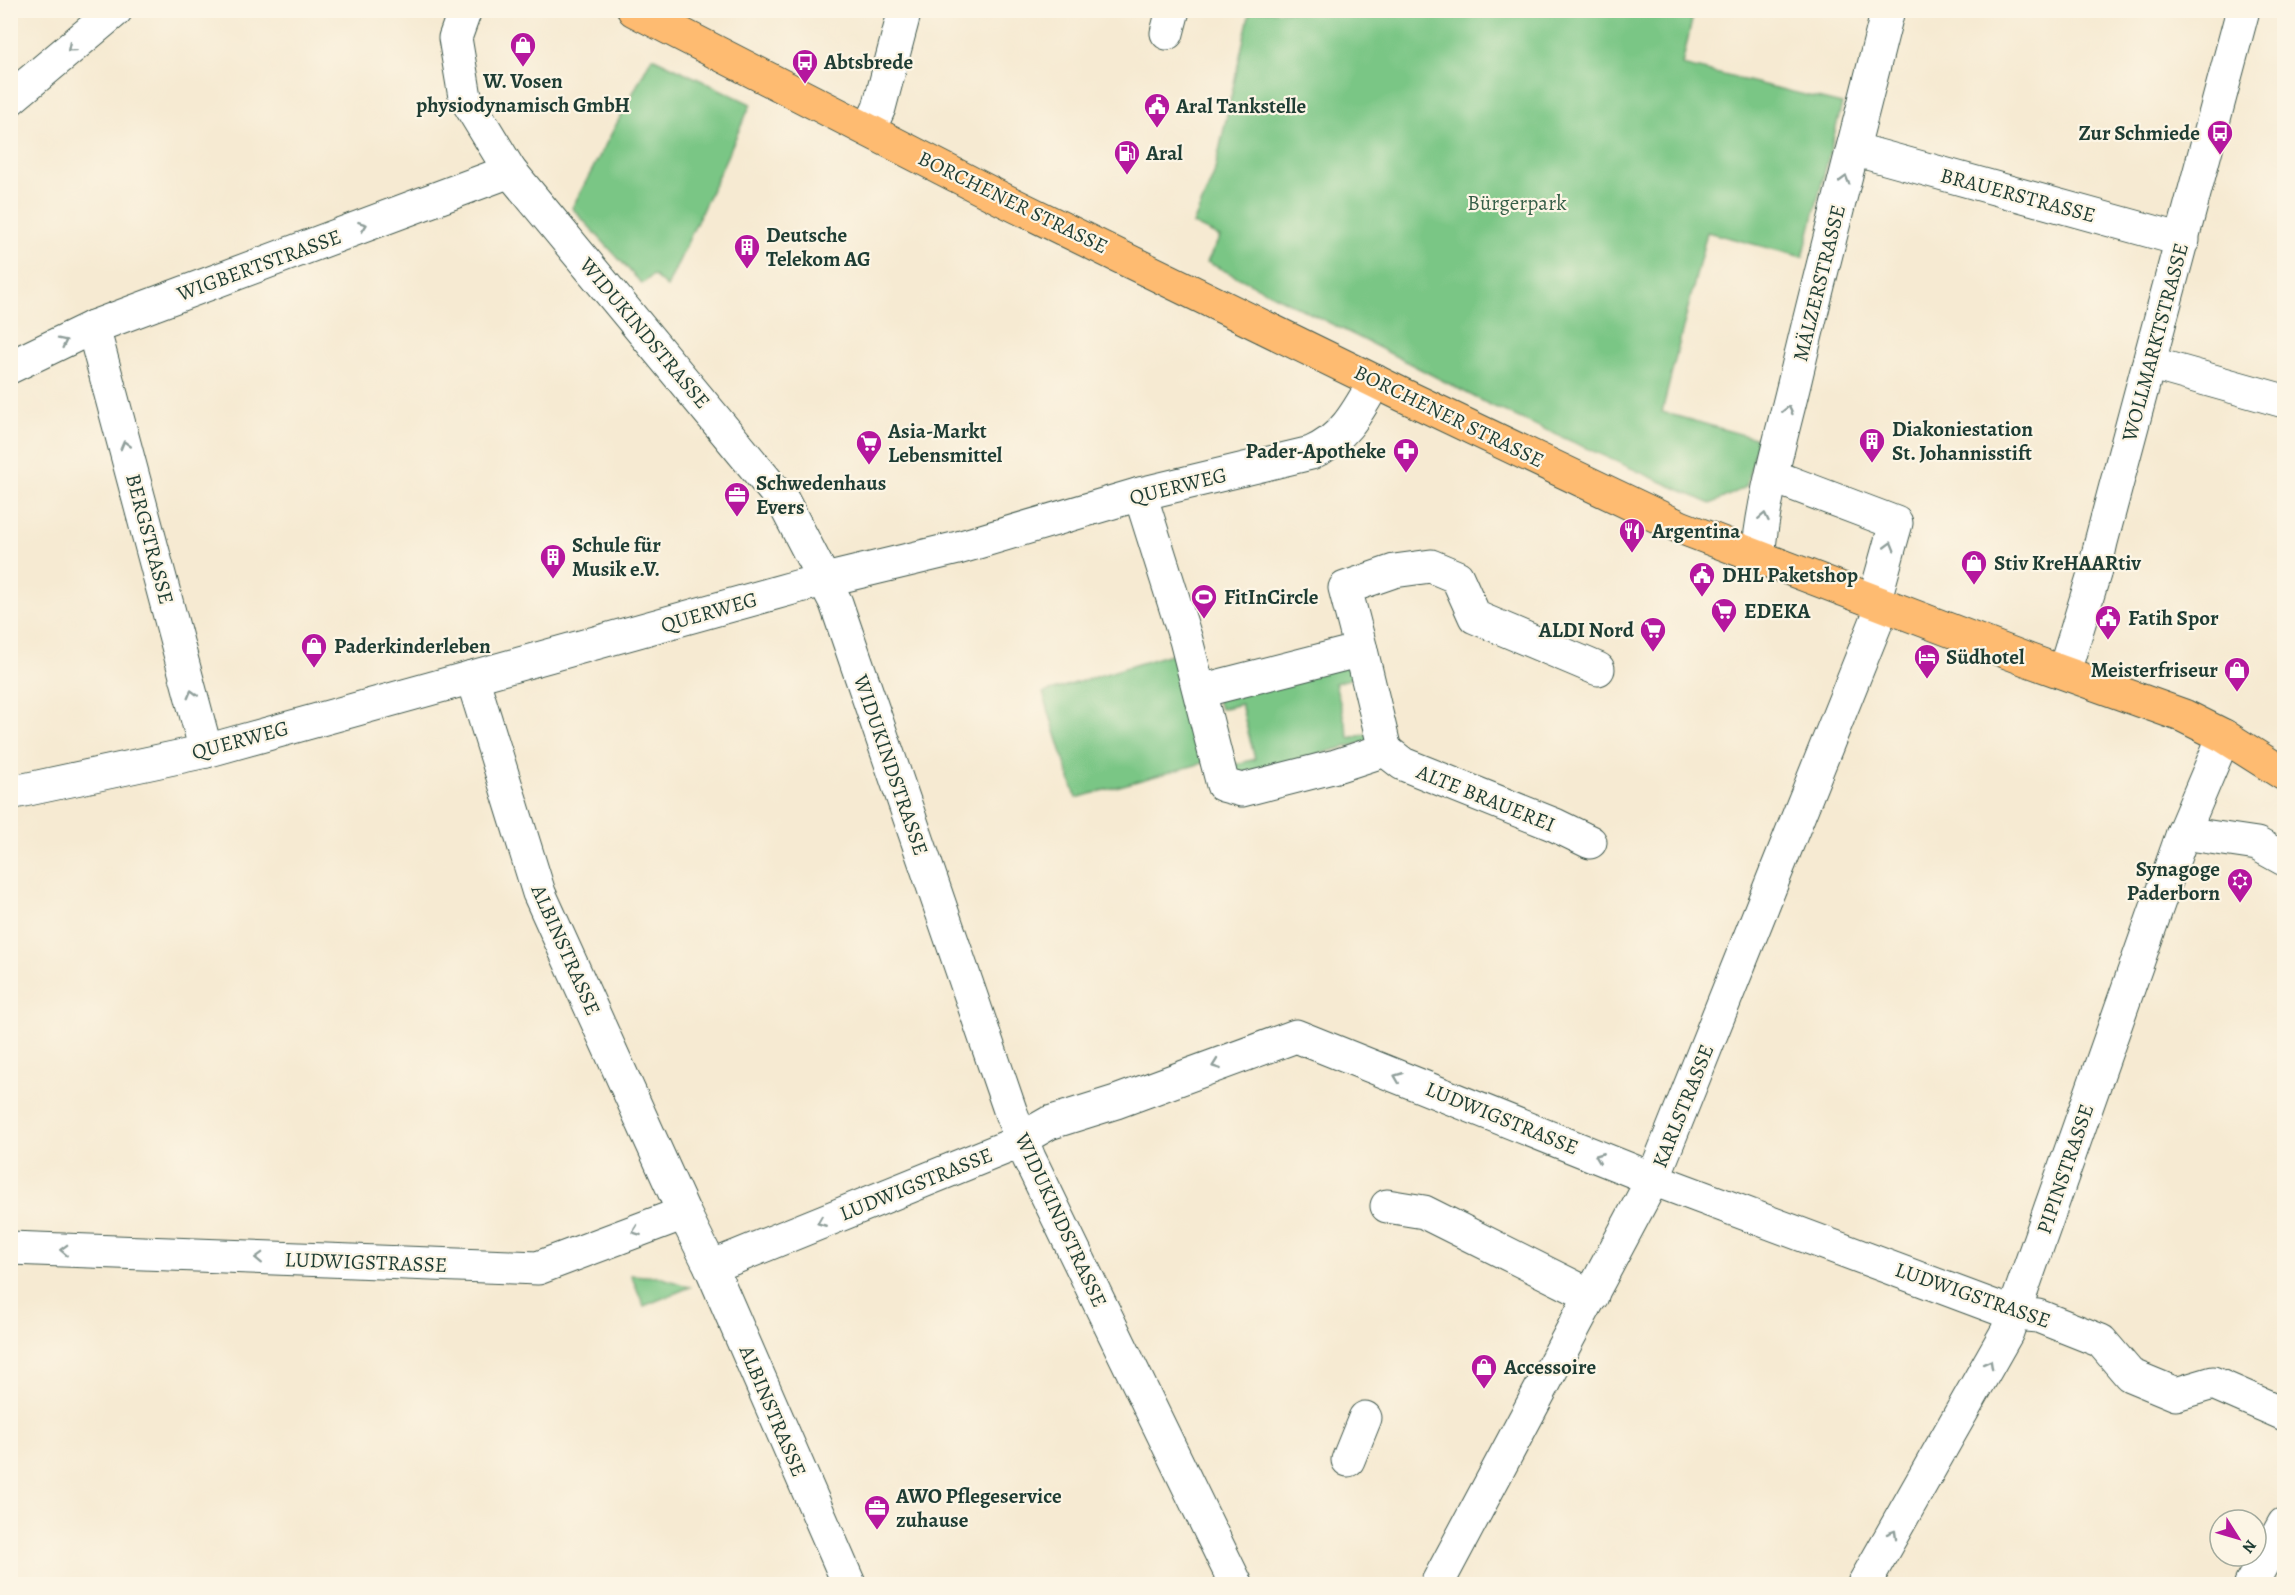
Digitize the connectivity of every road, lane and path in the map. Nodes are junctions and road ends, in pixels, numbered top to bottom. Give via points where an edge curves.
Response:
1 (116, 10) edge
2 (465, 10) edge
3 (634, 10) edge
4 (906, 10) edge
5 (1888, 10) edge
6 (2243, 10) edge
7 (10, 99) edge
8 (869, 130) junction
9 (1853, 150) junction
10 (510, 171) junction
11 (2183, 240) junction
12 (93, 327) junction
13 (2149, 363) junction
14 (11, 367) edge
15 (1375, 381) junction
16 (2284, 401) edge
17 (1772, 476) junction
18 (1140, 494) junction
19 (1758, 558) junction
20 (826, 581) junction
21 (1879, 604) junction
22 (1361, 650) junction
23 (1598, 669) dead end
24 (2064, 672) junction
25 (472, 677) junction
26 (1200, 691) junction
27 (2224, 736) junction
28 (1385, 750) junction
29 (206, 751) junction
30 (2284, 774) edge
31 (10, 793) edge
32 (2183, 833) junction
33 (1590, 842) dead end
34 (2284, 859) edge
35 (1022, 1138) junction
36 (1653, 1179) junction
37 (1387, 1206) dead end
38 (697, 1240) junction
39 (10, 1248) edge
40 (1592, 1296) junction
41 (2014, 1314) junction
42 (2284, 1414) edge
43 (1365, 1418) dead end
44 (1348, 1460) dead end
45 (2284, 1524) edge
46 (849, 1584) edge
47 (1236, 1584) edge
48 (1437, 1584) edge
49 (1864, 1584) edge
50 (2251, 1584) edge

1 -> 7 street
2 - 10 street, WIDUKINDSTRASSE via 455,38 465,97
3 - 8 main road, BORCHENER STRASSE
4 - 8 street via 879,108
5 - 9 street, MÄLZERSTRASSE
6 - 11 street, WOLLMARKTSTRASSE
8 - 15 main road, BORCHENER STRASSE
9 - 11 street, BRAUERSTRASSE
17 -> 9 street, MÄLZERSTRASSE via 1822,262
12 -> 10 street, WIGBERTSTRASSE
10 - 20 street, WIDUKINDSTRASSE via 783,501
11 - 13 street, WOLLMARKTSTRASSE
14 -> 12 street, WIGBERTSTRASSE
29 -> 12 street, BERGSTRASSE
13 - 16 street
13 - 24 street, WOLLMARKTSTRASSE
15 - 18 street, QUERWEG via 1354,419 1324,448
15 - 19 main road, BORCHENER STRASSE via 1680,527
19 -> 17 street, MÄLZERSTRASSE
21 -> 17 street, KARLSTRASSE via 1896,523
18 - 20 street, QUERWEG via 958,548
18 - 26 street
19 - 21 main road, BORCHENER STRASSE
20 - 25 street, QUERWEG
20 - 35 street, WIDUKINDSTRASSE
21 - 24 main road, BORCHENER STRASSE
21 - 36 street, KARLSTRASSE
22 - 23 street via 1345,588 1394,571 1431,566 1457,577 1475,617
22 - 26 street
22 - 28 street
24 - 27 main road, BORCHENER STRASSE via 2184,716
25 - 29 street, QUERWEG
25 - 38 street, ALBINSTRASSE via 539,893
26 - 28 street via 1223,785 1242,790
27 - 30 main road, BORCHENER STRASSE
27 - 32 street, PIPINSTRASSE
28 - 33 street, ALTE BRAUEREI via 1403,764
29 - 31 street, QUERWEG
32 - 34 street via 2257,844
32 - 41 street, PIPINSTRASSE
36 -> 35 street, LUDWIGSTRASSE via 1296,1036 1049,1123
35 -> 38 street, LUDWIGSTRASSE via 1007,1148
35 - 47 street, WIDUKINDSTRASSE
36 - 40 street, KARLSTRASSE
36 - 41 street, LUDWIGSTRASSE
37 - 40 street via 1424,1212
38 -> 39 street, LUDWIGSTRASSE via 538,1268
38 - 46 street, ALBINSTRASSE
40 - 48 street, KARLSTRASSE
41 - 42 street, LUDWIGSTRASSE via 2038,1316 2101,1341 2130,1375 2176,1394 2213,1383
49 -> 41 street, PIPINSTRASSE
43 - 44 street
45 - 50 street

